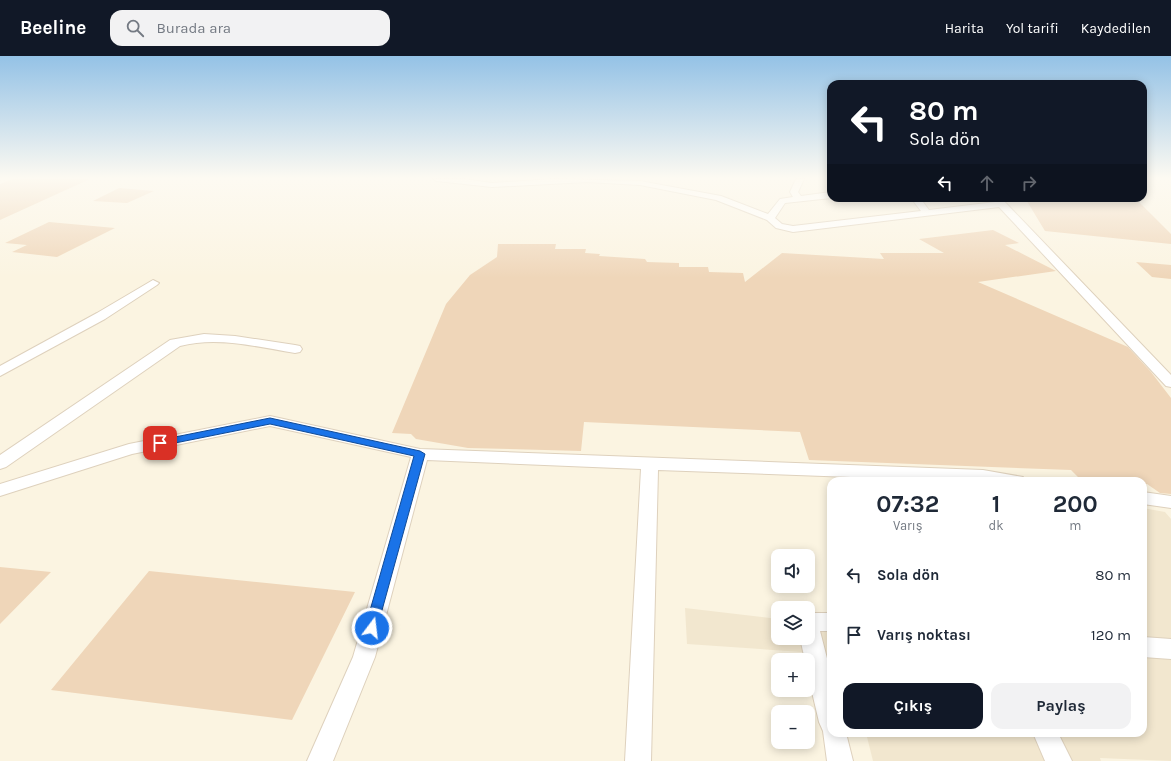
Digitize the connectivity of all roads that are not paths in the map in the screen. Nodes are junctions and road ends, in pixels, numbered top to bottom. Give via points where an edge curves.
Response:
1 (754, 212) edge
2 (774, 212) edge
3 (934, 212) edge
4 (1009, 212) edge
5 (927, 213) joint
6 (770, 218) junction
7 (153, 283) dead end
8 (295, 349) dead end
9 (0, 372) edge
10 (1170, 380) edge
11 (420, 454) junction
12 (0, 463) edge
13 (650, 464) junction
14 (990, 477) edge
15 (0, 490) edge
16 (1147, 499) edge
17 (1171, 502) edge
18 (815, 622) edge
19 (827, 622) edge
20 (812, 645) edge
21 (1147, 646) edge
22 (1171, 649) edge
23 (827, 705) edge
24 (835, 737) edge
25 (1047, 737) edge
26 (320, 761) edge
27 (638, 761) edge
28 (840, 761) edge
29 (1059, 761) edge

1 - 6 street
2 - 6 street
3 - 5 street
4 - 10 street
5 - 6 street via 793,229 779,226
7 - 9 street via 101,316
8 - 12 street via 206,337 169,345
11 - 13 street
11 - 15 street via 270,421 129,449
11 - 26 street via 364,657
13 - 14 street
13 - 27 street
16 - 17 street
18 - 19 street
20 - 23 street
21 - 22 street
24 - 28 street
25 - 29 street

